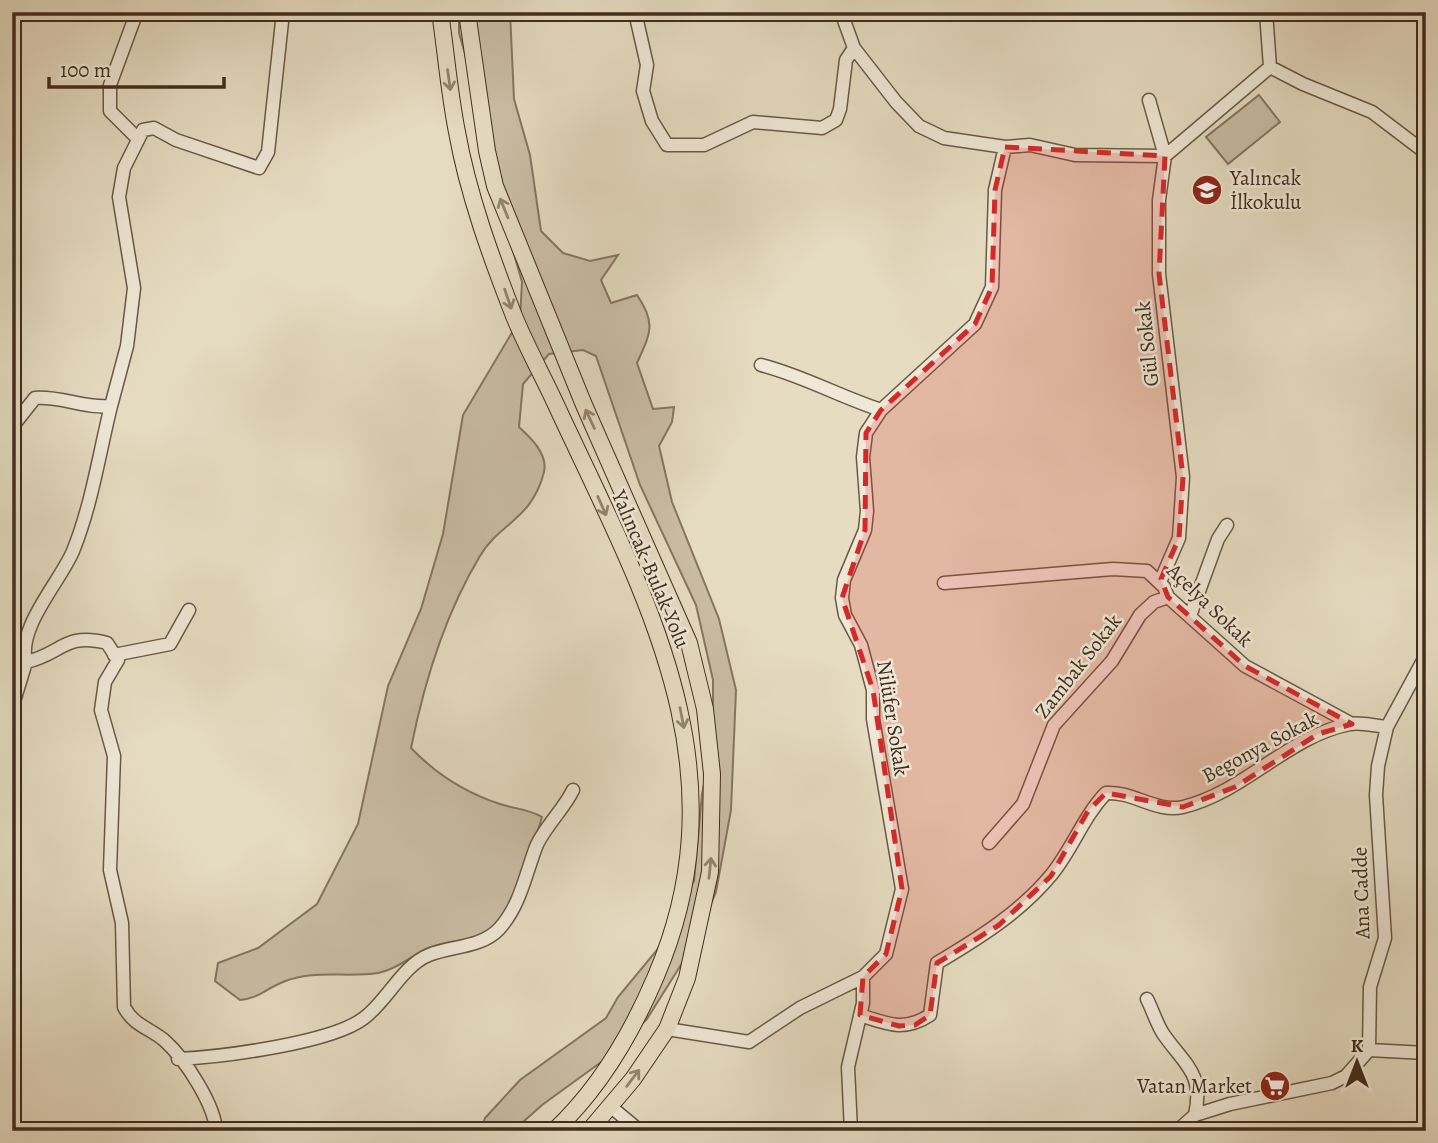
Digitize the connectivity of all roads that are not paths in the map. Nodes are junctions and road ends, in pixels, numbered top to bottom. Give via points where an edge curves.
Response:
1 (134, 12) edge
2 (284, 12) edge
3 (440, 12) edge
4 (467, 12) edge
5 (635, 12) edge
6 (841, 12) edge
7 (1266, 12) edge
8 (854, 48) junction
9 (1270, 67) junction
10 (1149, 100) dead end
11 (138, 139) junction
12 (1005, 147) junction
13 (1426, 153) edge
14 (1165, 156) junction
15 (761, 366) dead end
16 (111, 406) junction
17 (881, 410) junction
18 (12, 427) edge
19 (1227, 525) dead end
20 (1160, 582) junction
21 (944, 583) dead end
22 (1168, 597) junction
23 (189, 610) dead end
24 (1190, 616) junction
25 (114, 655) junction
26 (1426, 655) edge
27 (26, 662) junction
28 (12, 708) edge
29 (1352, 724) junction
30 (1387, 727) junction
31 (573, 790) dead end
32 (989, 843) dead end
33 (863, 977) junction
34 (1147, 999) dead end
35 (860, 1015) junction
36 (667, 1028) junction
37 (1369, 1050) junction
38 (1426, 1053) edge
39 (178, 1059) junction
40 (610, 1106) junction
41 (1195, 1115) junction
42 (216, 1131) edge
43 (554, 1131) edge
44 (589, 1131) edge
45 (640, 1131) edge
46 (851, 1131) edge
47 (1177, 1131) edge

1 - 11 street via 110,85 110,111
2 - 11 street via 268,152 259,168 176,140 155,128 143,130
3 -> 43 main road, Yalıncak-Bulak Yolu via 457,132 484,229 515,318 668,659 690,778 692,820 682,897 667,950 616,1057
36 -> 4 main road, Yalıncak-Bulak Yolu via 687,978 710,873 714,817 705,709 689,643 584,405 495,186
5 - 8 street via 647,65 643,91 652,121 667,145 704,145 753,122 822,128 836,120 841,109 846,60
6 - 8 street
7 - 9 street
8 - 12 street via 919,125 944,138
9 - 13 street via 1372,113
9 - 14 street
10 - 14 street, Gül Sokak
11 - 16 street via 124,168 119,197 134,288 127,346
12 - 14 street via 1030,145 1075,155
12 - 17 street, Nilüfer Sokak via 995,190 995,254 987,299 975,324
14 - 20 street, Gül Sokak via 1159,200 1159,274 1183,477 1179,538
15 - 17 street via 799,375
16 - 18 street via 94,408 71,400 35,398
16 - 27 street via 93,491 72,553 38,608 24,654
17 - 33 street, Nilüfer Sokak via 866,433 865,530 844,580 842,598 845,615 862,645 873,690 873,719 902,889 886,954
19 - 24 street via 1217,539
20 - 21 street, Açelya Sokak via 1147,571 1113,569
20 - 22 street, Açelya Sokak
22 - 24 street, Açelya Sokak
22 - 32 street, Zambak Sokak via 1140,615 1112,661 1054,725 1023,804
23 - 25 street via 170,644
24 - 29 street, Açelya Sokak via 1245,666
25 - 27 street via 107,643 89,638 70,640
25 - 39 street via 118,660 105,682 101,710 114,756 110,870 122,923 124,1007 130,1019 165,1041
26 - 30 street, Ana Cadde
27 - 28 street
29 - 30 street, Begonya Sokak
29 - 35 street, Begonya Sokak via 1318,734 1235,787 1183,807 1158,806 1122,792 1106,793 1088,811 1070,850 1051,876 999,925 937,963 930,1015 915,1025 900,1026
30 - 37 street, Ana Cadde via 1376,795 1385,938 1370,987
31 - 39 street via 536,846 513,911 497,931 475,943 427,955 367,1016 349,1028 225,1057
33 - 35 street
33 - 36 street via 749,1042
34 - 41 street via 1163,1034 1196,1078 1200,1095
35 - 46 street via 848,1067
40 -> 36 main road, Yalıncak-Bulak Yolu
37 - 38 street
37 - 41 street via 1346,1076 1332,1083
39 - 42 street via 212,1104
40 - 44 main road, Yalıncak-Bulak Yolu
40 - 45 street
41 - 47 street

